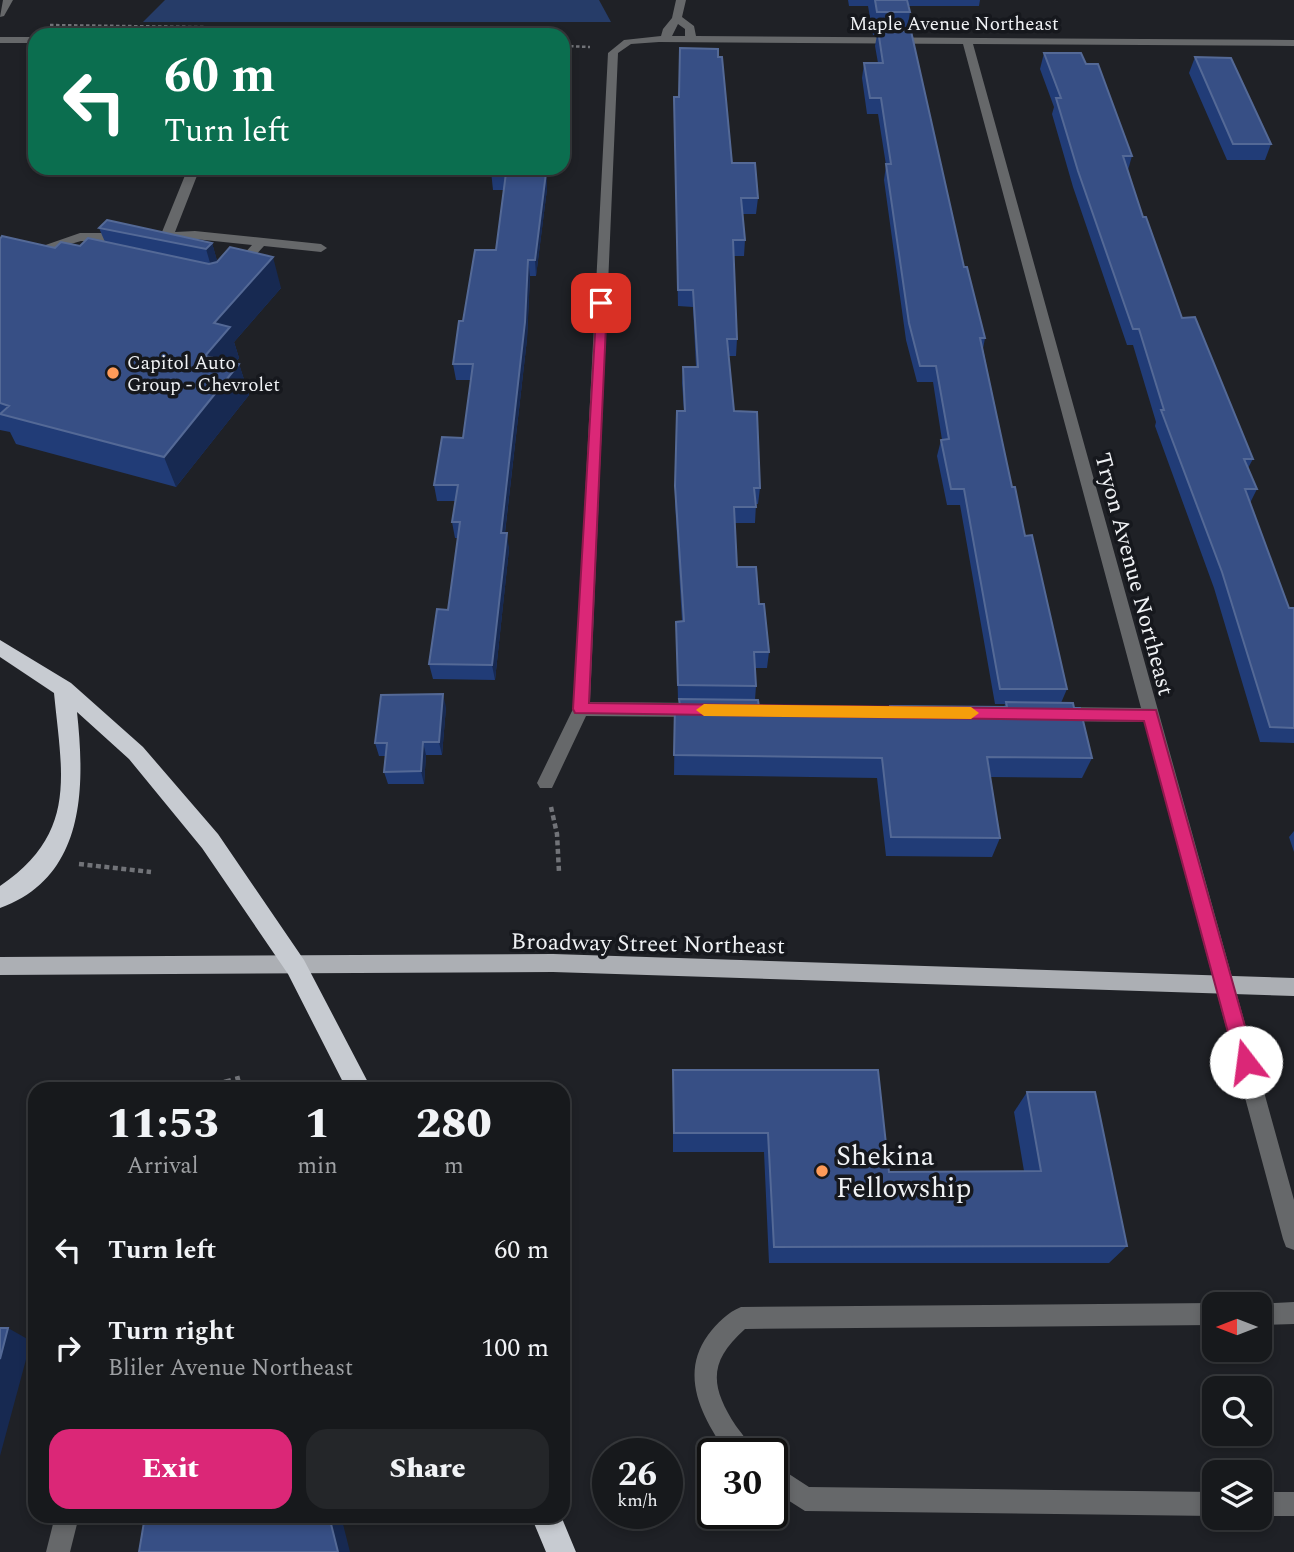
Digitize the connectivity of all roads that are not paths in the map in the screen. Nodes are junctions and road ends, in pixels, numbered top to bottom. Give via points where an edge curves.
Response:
1 (8, 0) edge
2 (681, 0) edge
3 (0, 14) edge
4 (677, 19) junction
5 (0, 40) edge
6 (28, 40) edge
7 (666, 40) junction
8 (691, 40) junction
9 (967, 41) junction
10 (1294, 43) edge
11 (191, 175) edge
12 (167, 236) junction
13 (262, 241) junction
14 (321, 248) dead end
15 (66, 255) edge
16 (224, 282) edge
17 (0, 647) edge
18 (64, 689) junction
19 (581, 709) junction
20 (720, 710) edge
21 (1039, 713) edge
22 (1150, 715) junction
23 (545, 783) road end
24 (0, 898) edge
25 (0, 966) edge
26 (296, 967) junction
27 (1225, 986) junction
28 (1294, 987) edge
29 (356, 1082) edge
30 (1294, 1239) edge
31 (1294, 1313) edge
32 (1202, 1314) edge
33 (1272, 1314) edge
34 (731, 1438) edge
35 (788, 1487) edge
36 (1202, 1504) edge
37 (1272, 1504) edge
38 (1294, 1504) edge
39 (65, 1523) edge
40 (549, 1523) edge
41 (58, 1552) edge
42 (561, 1552) edge

1 - 3 street
2 - 4 street
4 - 7 street
4 - 8 street via 690,28
5 - 6 street
7 - 8 street, Maple Avenue Northeast
7 - 19 street, Maple Avenue Northeast via 634,41 612,53
8 - 9 street, Maple Avenue Northeast
9 - 10 street, Maple Avenue Northeast
9 - 22 street, Tryon Avenue Northeast
11 - 12 street
12 - 13 street
12 - 15 street via 80,237 35,248
13 - 14 street
13 - 16 street
17 - 18 highway
18 - 24 highway via 74,793 67,823 51,855
18 - 26 highway via 136,753 210,841
19 - 20 street
19 - 23 street
21 - 22 street
22 - 27 street, Tryon Avenue Northeast
25 - 26 main road, Broadway Street Northeast
26 - 27 main road, Broadway Street Northeast via 553,963
26 - 29 highway
27 - 28 main road, Broadway Street Northeast
27 - 30 street, Tryon Avenue Northeast
31 - 33 street
32 - 34 street via 741,1318 720,1334 703,1364 712,1412
35 - 36 street via 805,1499
37 - 38 street
39 - 41 street
40 - 42 highway

